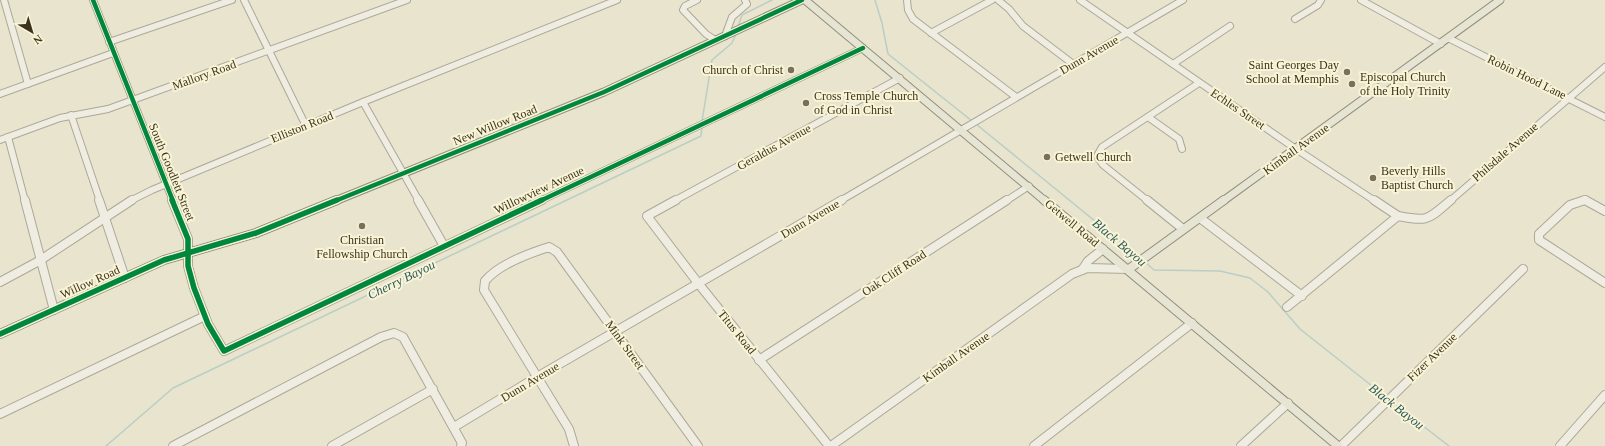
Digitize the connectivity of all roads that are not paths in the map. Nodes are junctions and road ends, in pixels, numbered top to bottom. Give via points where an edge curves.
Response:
1 (4, 0) edge
2 (93, 0) edge
3 (232, 0) edge
4 (244, 0) edge
5 (406, 0) edge
6 (617, 0) edge
7 (697, 0) edge
8 (745, 0) edge
9 (802, 0) edge
10 (805, 0) edge
11 (907, 0) edge
12 (992, 0) edge
13 (998, 0) edge
14 (1080, 0) edge
15 (1182, 0) edge
16 (1321, 0) edge
17 (1361, 0) edge
18 (1500, 0) edge
19 (1295, 20) dead end
20 (1230, 26) dead end
21 (1128, 32) junction
22 (931, 33) junction
23 (725, 36) junction
24 (1448, 38) junction
25 (715, 40) junction
26 (109, 42) junction
27 (1441, 44) junction
28 (863, 48) junction
29 (269, 51) junction
30 (113, 53) junction
31 (1073, 64) junction
32 (1173, 64) junction
33 (1605, 67) edge
34 (900, 78) junction
35 (1199, 83) junction
36 (28, 84) junction
37 (0, 94) edge
38 (1016, 97) junction
39 (1569, 97) junction
40 (133, 101) junction
41 (363, 102) junction
42 (71, 115) junction
43 (1148, 117) junction
44 (1605, 117) edge
45 (306, 126) junction
46 (965, 128) junction
47 (8, 137) junction
48 (0, 140) edge
49 (1182, 149) dead end
50 (1296, 149) junction
51 (402, 174) junction
52 (166, 184) junction
53 (1029, 186) junction
54 (1605, 212) edge
55 (647, 216) joint
56 (1398, 216) junction
57 (104, 217) junction
58 (1200, 218) junction
59 (1183, 230) junction
60 (444, 246) junction
61 (1103, 249) junction
62 (190, 252) junction
63 (40, 259) junction
64 (1128, 269) junction
65 (1524, 269) dead end
66 (1082, 270) junction
67 (125, 278) junction
68 (0, 282) edge
69 (698, 283) junction
70 (1605, 283) edge
71 (1302, 296) junction
72 (1287, 307) dead end
73 (54, 310) junction
74 (205, 316) junction
75 (1192, 323) junction
76 (615, 332) junction
77 (0, 334) edge
78 (224, 351) joint
79 (759, 360) junction
80 (537, 378) junction
81 (433, 389) junction
82 (1605, 395) edge
83 (1288, 403) junction
84 (0, 414) edge
85 (454, 427) junction
86 (173, 446) edge
87 (332, 446) edge
88 (462, 446) edge
89 (574, 446) edge
90 (698, 446) edge
91 (830, 446) edge
92 (1034, 446) edge
93 (1241, 446) edge
94 (1339, 446) edge
95 (1560, 446) edge

1 - 36 street
2 - 26 street, South Goodlett Street
3 - 26 street
4 - 29 street
5 - 29 street, Mallory Road
6 - 41 street, Elliston Road
7 - 25 street via 685,6 683,10
8 - 23 street via 747,4 732,16
9 - 23 main road, New Willow Road
10 - 28 main road, Getwell Road
11 - 22 street via 908,10 913,19
12 - 22 street
13 - 31 street via 1023,26
14 - 21 street, Echles Street
15 - 21 street, Dunn Avenue
16 - 19 street via 1318,5
17 - 27 street
18 - 24 main road, Kimball Avenue
20 - 32 street
21 - 31 street, Dunn Avenue
21 - 32 street, Echles Street
22 - 38 street
23 - 25 main road, New Willow Road
24 - 27 main road, Kimball Avenue
24 - 39 street, Robin Hood Lane
25 - 51 main road, New Willow Road via 604,92
26 - 30 street, South Goodlett Street
27 - 50 main road, Kimball Avenue
28 - 34 main road, Getwell Road
28 - 60 street, Willowview Avenue
29 - 40 street, Mallory Road
29 - 45 street
30 - 36 street
30 - 40 street, South Goodlett Street
31 - 38 street, Dunn Avenue
32 - 35 street, Echles Street
33 - 39 street, Philsdale Avenue
34 - 46 main road, Getwell Road
34 - 55 street, Geraldus Avenue
35 - 43 street
35 - 50 street, Echles Street
36 - 37 street
38 - 46 street, Dunn Avenue
39 - 44 street, Robin Hood Lane
39 - 56 street, Philsdale Avenue via 1430,218 1419,220
40 - 42 street, Mallory Road via 108,109
40 - 52 street, South Goodlett Street
41 - 45 street, Elliston Road
41 - 51 street
42 - 47 street, Mallory Road
42 - 57 street
43 - 49 street via 1179,139
43 - 59 street via 1102,147 1097,156 1103,165
45 - 52 street, Elliston Road
46 - 53 main road, Getwell Road
46 - 69 street, Dunn Avenue
47 - 48 street, Mallory Road
47 - 63 street
50 - 56 street, Echles Street
50 - 58 main road, Kimball Avenue
51 - 60 street
51 - 62 main road, New Willow Road via 256,233
52 - 57 street, Elliston Road via 139,196
52 - 62 street, South Goodlett Street via 188,239
53 - 61 main road, Getwell Road
53 - 79 street, Oak Cliff Road
54 - 70 street via 1585,200 1570,205 1539,234 1539,240
55 - 69 street, Titus Road
56 - 71 street
57 - 63 street, Elliston Road
57 - 67 street
58 - 59 main road, Kimball Avenue
58 - 71 street
59 - 64 main road, Kimball Avenue
60 - 78 street, Willowview Avenue
61 - 64 main road, Getwell Road
61 - 66 street, Kimball Avenue via 1088,261
62 - 67 main road, Willow Road
62 - 74 street, South Goodlett Street via 188,268
63 - 68 street, Elliston Road
63 - 73 street
64 - 66 street, Kimball Avenue
64 - 75 main road, Getwell Road
65 - 94 street, Fizer Avenue
66 - 91 street, Kimball Avenue via 1072,274
67 - 73 main road, Willow Road
69 - 76 street, Dunn Avenue
69 - 79 street, Titus Road
71 - 72 street
73 - 77 main road, Willow Road
74 - 78 street, South Goodlett Street
74 - 84 street
75 - 83 main road, Getwell Road
75 - 92 street
76 - 80 street, Dunn Avenue
76 - 80 street, Mink Street via 557,252 549,247 524,256 491,274 485,280 484,290
76 - 90 street, Mink Street
79 - 91 street, Titus Road
80 - 85 street, Dunn Avenue
80 - 89 street via 569,429
81 - 85 street
81 - 86 street via 403,337 394,333 381,337
81 - 87 street
82 - 95 street
83 - 93 street
83 - 94 main road, Getwell Road
85 - 88 street

